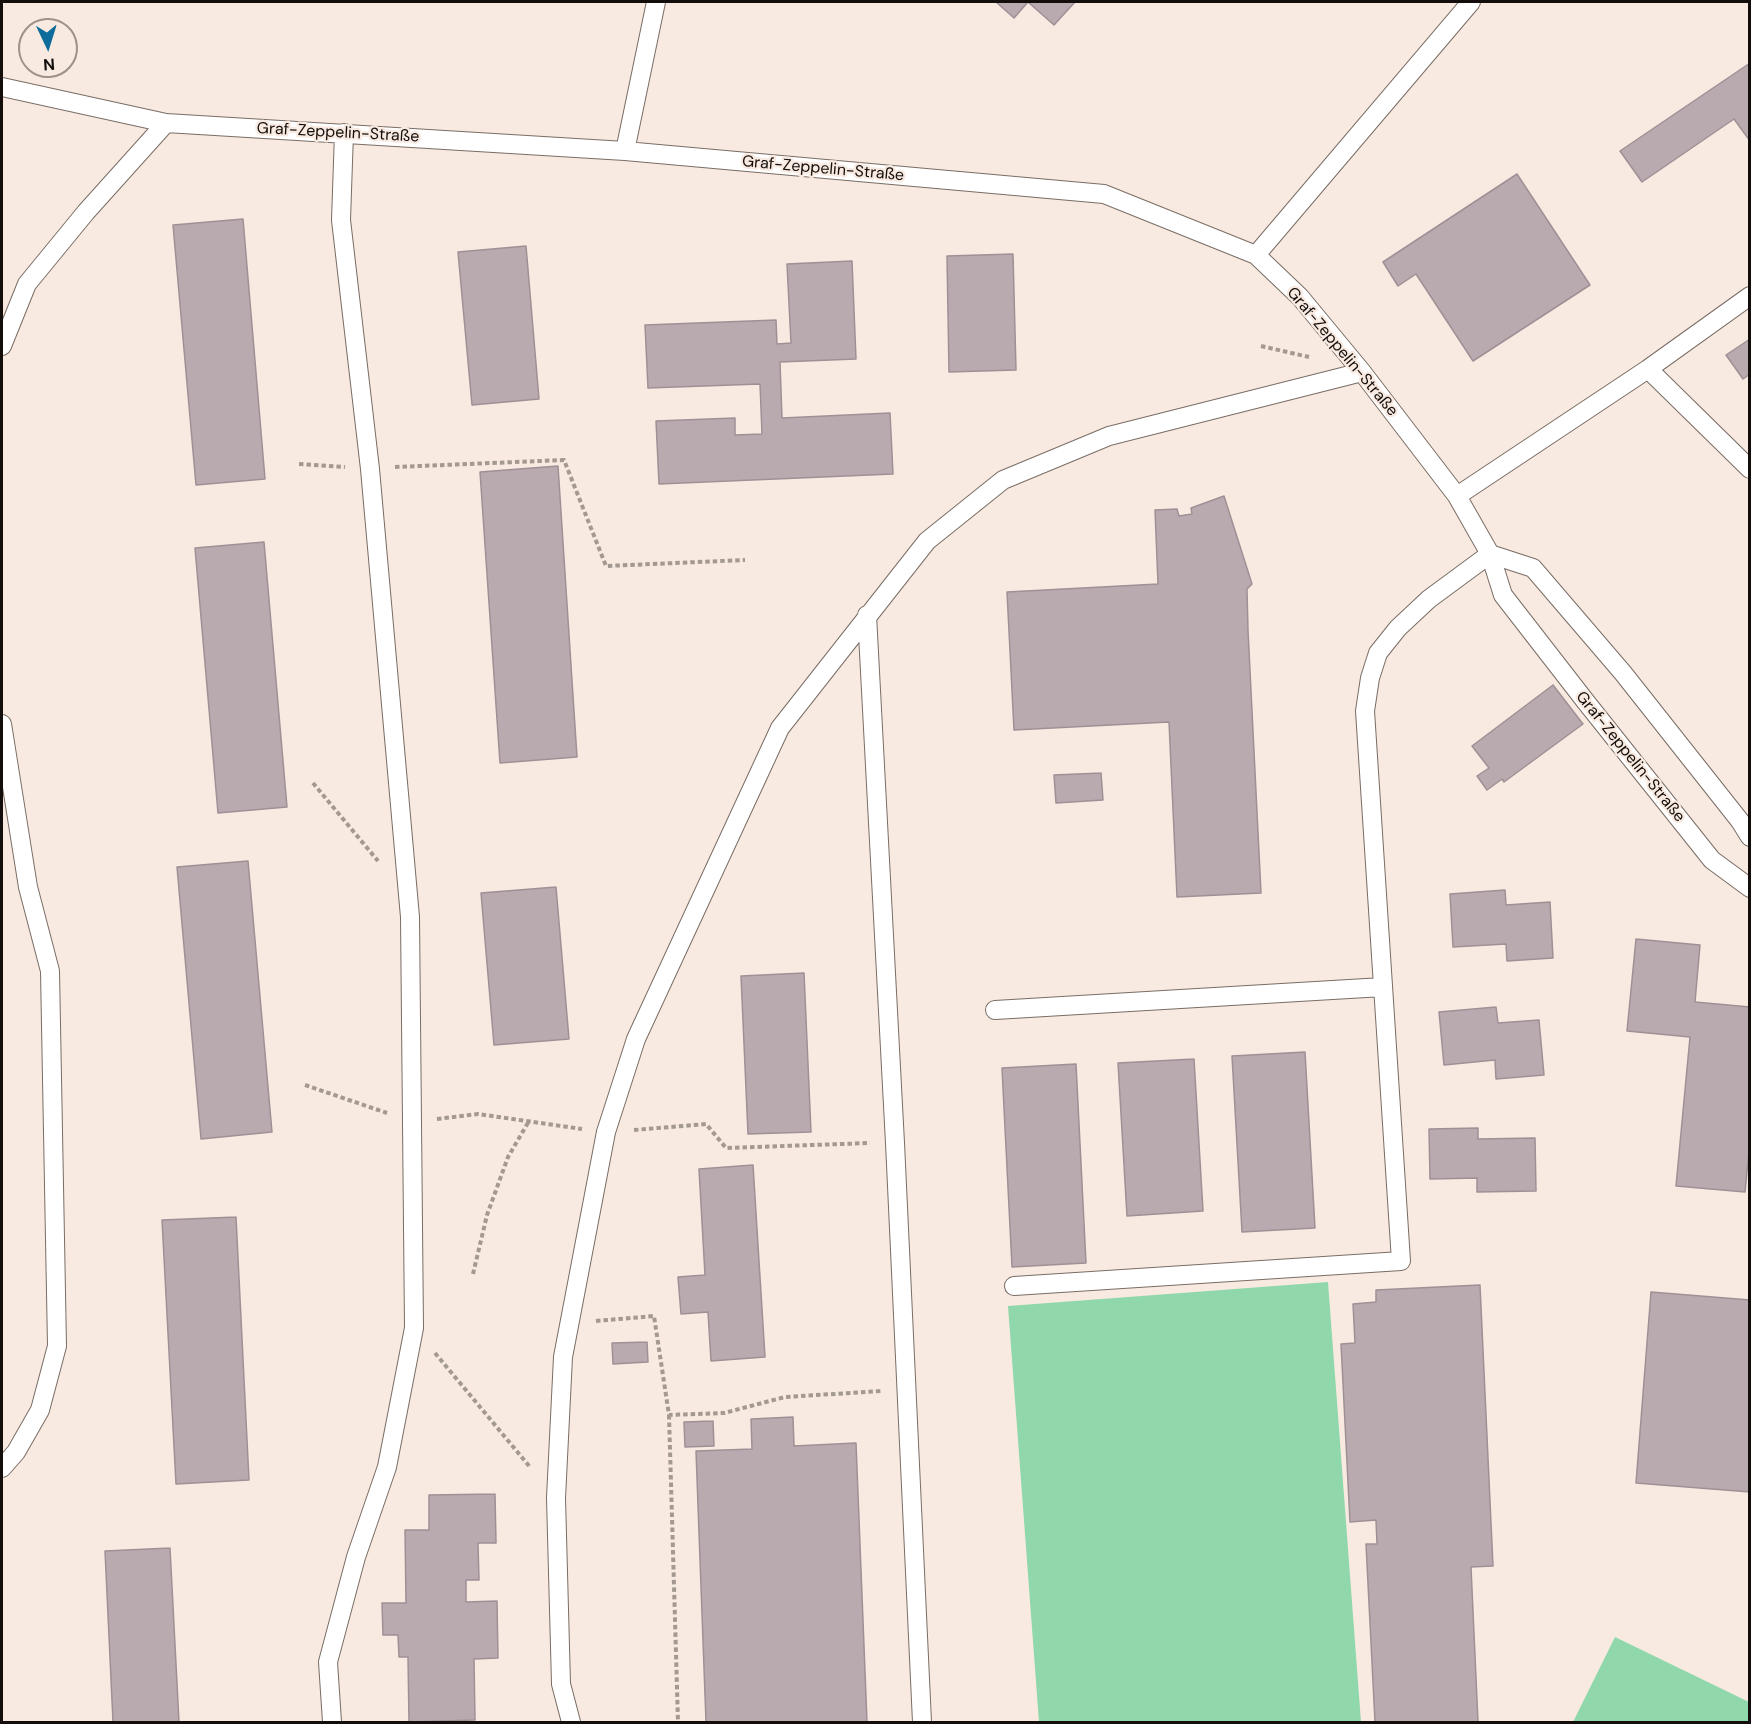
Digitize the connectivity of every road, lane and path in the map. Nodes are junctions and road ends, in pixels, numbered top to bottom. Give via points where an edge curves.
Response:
1 (656, 2) edge
2 (1471, 2) edge
3 (2, 87) edge
4 (166, 123) junction
5 (344, 133) junction
6 (625, 151) junction
7 (1256, 255) junction
8 (1749, 296) edge
9 (1261, 345) dead end
10 (2, 346) edge
11 (1309, 357) dead end
12 (1648, 369) junction
13 (1362, 372) junction
14 (299, 464) dead end
15 (370, 469) junction
16 (1749, 469) edge
17 (1457, 496) junction
18 (1490, 554) junction
19 (745, 561) dead end
20 (867, 615) junction
21 (2, 724) edge
22 (313, 783) dead end
23 (1749, 837) edge
24 (1749, 888) edge
25 (406, 896) junction
26 (1383, 987) junction
27 (995, 1010) dead end
28 (529, 1121) dead end
29 (473, 1274) dead end
30 (1014, 1286) dead end
31 (570, 1323) junction
32 (414, 1328) junction
33 (907, 1390) junction
34 (669, 1415) junction
35 (2, 1468) edge
36 (556, 1498) junction
37 (332, 1722) edge
38 (571, 1722) edge
39 (678, 1722) edge
40 (922, 1722) edge

1 - 6 lane
2 - 7 lane
3 - 4 lane, Graf-Zeppelin-Straße
4 - 5 lane, Graf-Zeppelin-Straße
4 - 10 lane via 27,284
5 - 6 lane, Graf-Zeppelin-Straße
5 - 15 lane via 341,220
6 - 7 lane, Graf-Zeppelin-Straße via 1104,194
7 - 13 lane, Graf-Zeppelin-Straße via 1300,297
8 - 12 lane
9 - 11 path
12 - 16 lane
12 - 17 lane
13 - 17 lane, Graf-Zeppelin-Straße
13 - 20 lane via 1109,436 1003,480 927,541
14 - 15 path
15 - 19 path via 564,460 606,566
15 - 25 lane
17 - 18 lane, Graf-Zeppelin-Straße
18 - 23 lane via 1533,568 1638,691
18 - 24 lane, Graf-Zeppelin-Straße via 1503,595 1712,860
18 - 26 lane via 1429,599 1398,628 1378,653 1370,678 1365,711
20 - 31 lane via 780,728 636,1039 606,1132
20 - 33 lane
21 - 35 lane via 28,887 50,971 57,1346 40,1410
22 - 25 path
25 - 32 lane via 410,917
26 - 27 lane
26 - 30 lane via 1401,1262
28 - 29 path via 508,1157 487,1215
31 - 34 path via 654,1317
31 - 36 lane via 563,1357
32 - 36 path
32 - 37 lane via 387,1467 356,1557 328,1662
33 - 34 path via 784,1397 724,1413
33 - 40 lane
34 - 39 path
36 - 38 lane via 561,1684

